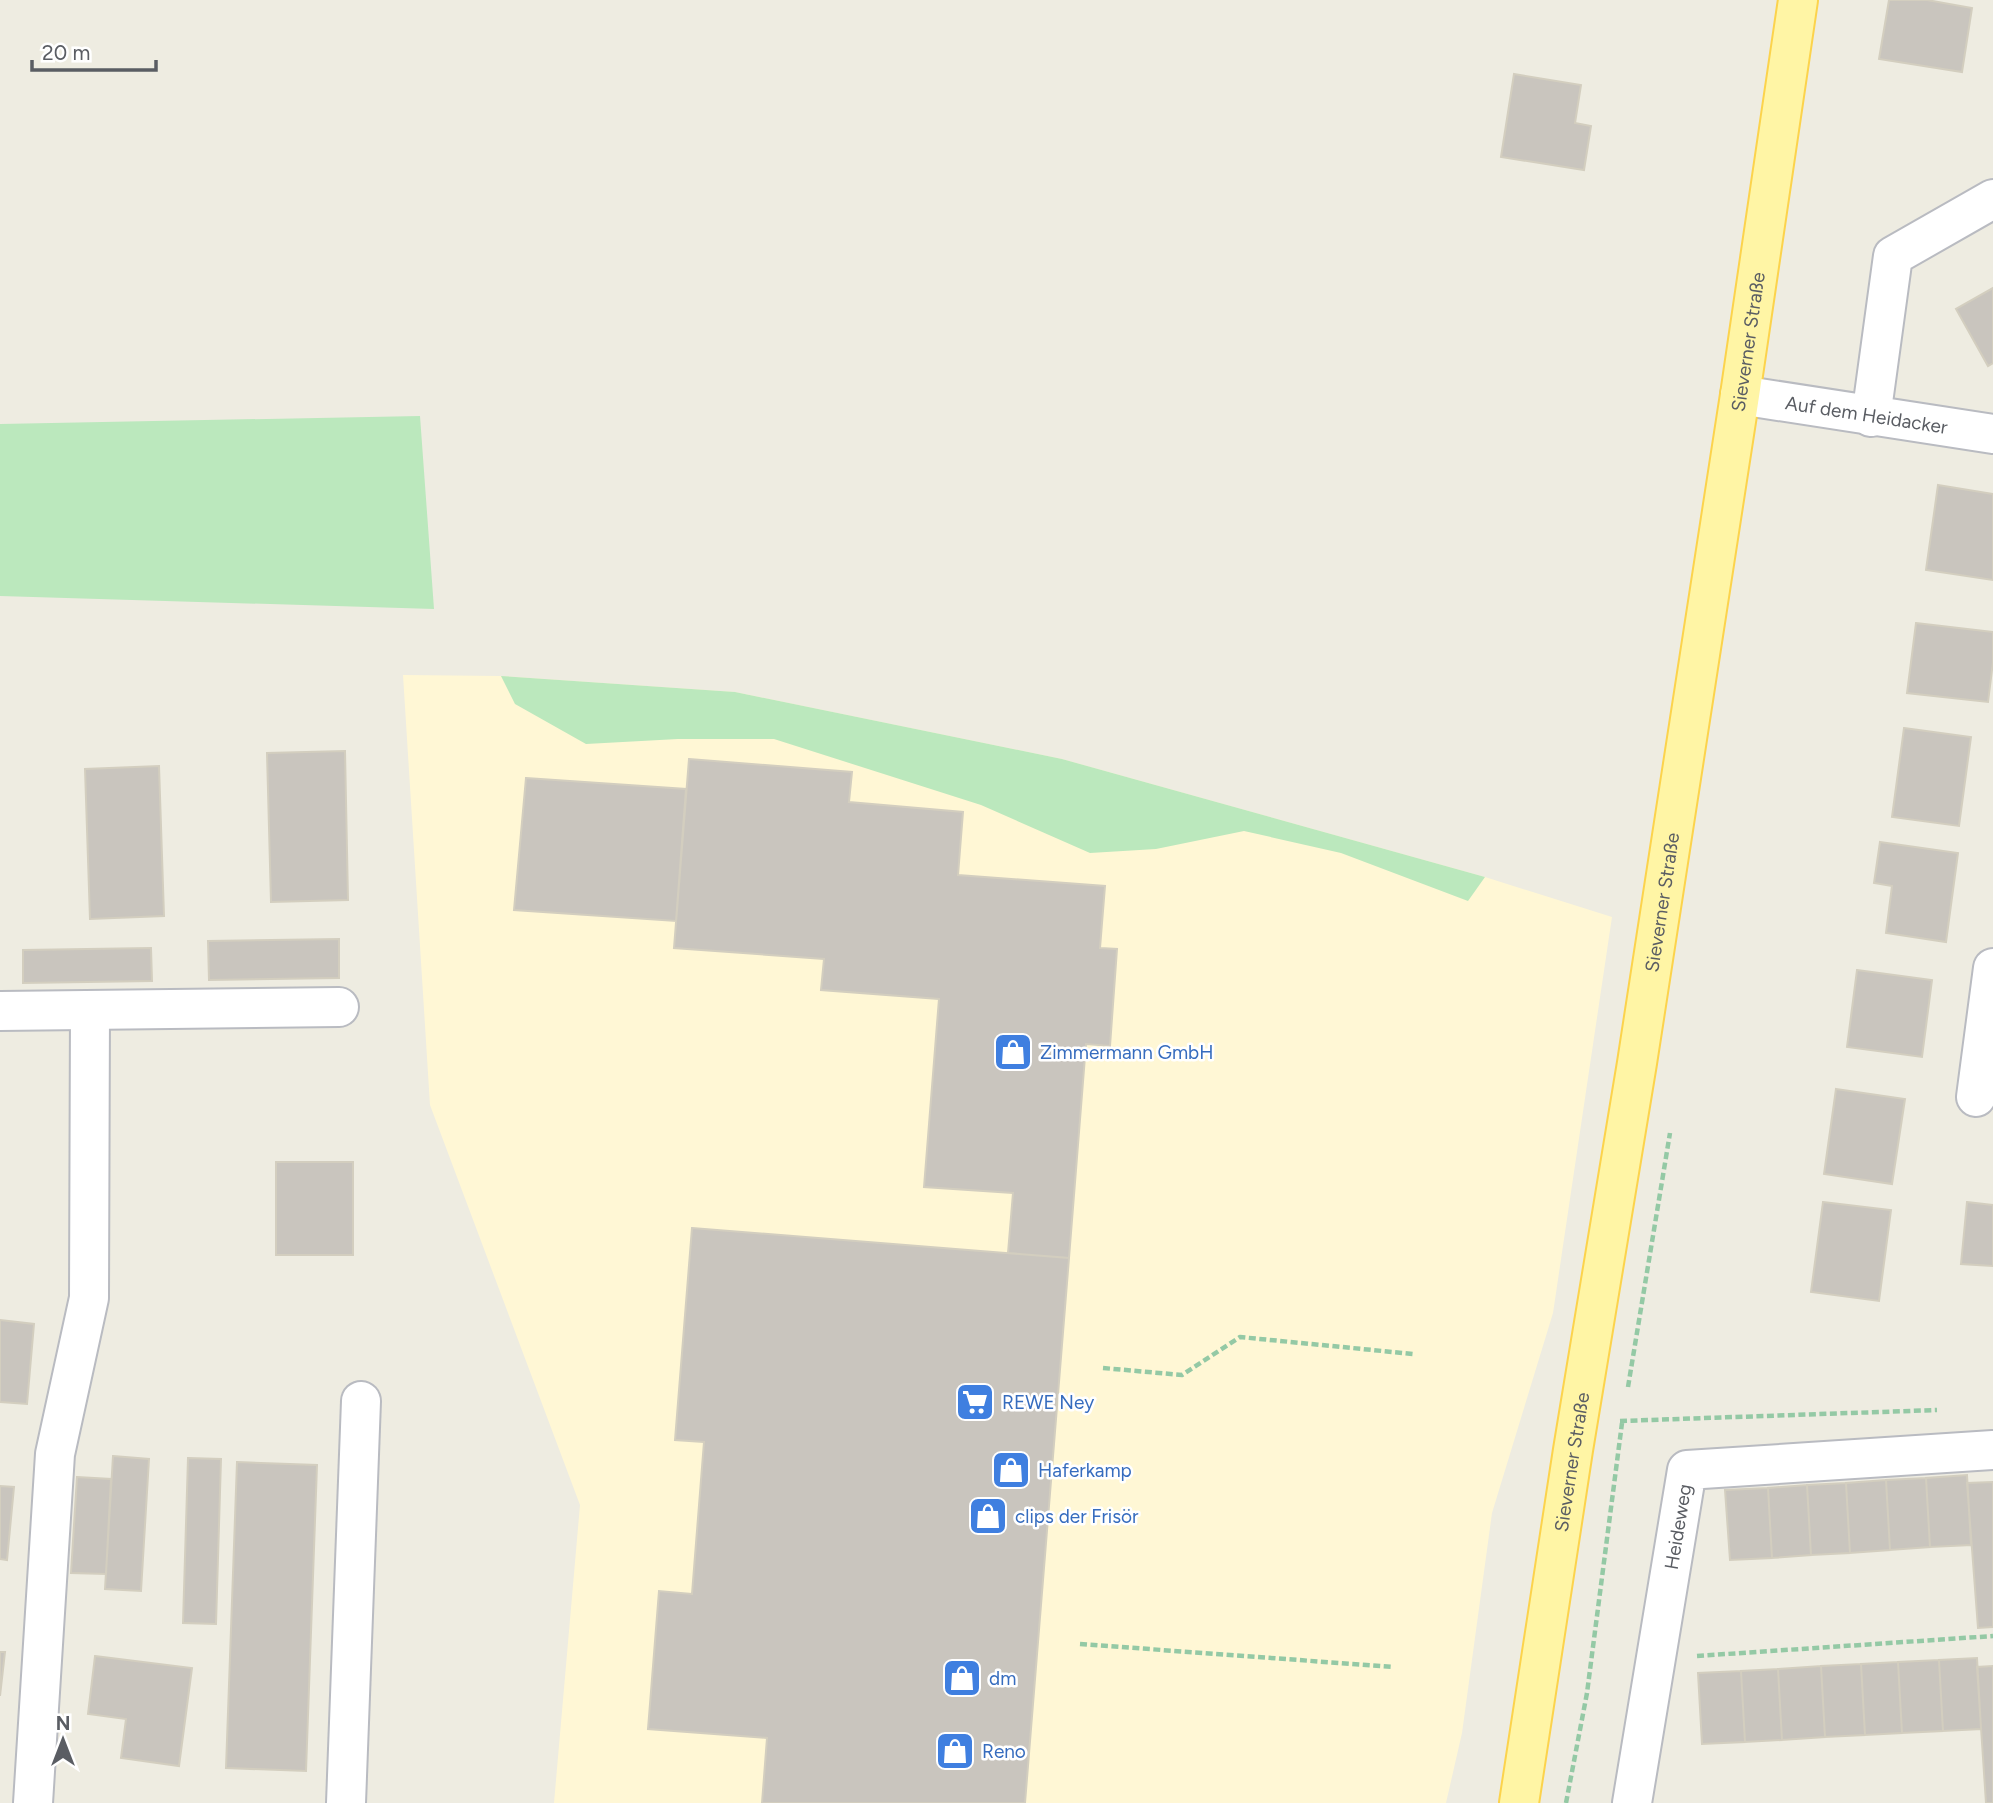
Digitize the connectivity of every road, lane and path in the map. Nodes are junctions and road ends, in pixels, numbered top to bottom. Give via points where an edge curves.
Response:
1 (1798, 0) edge
2 (1993, 199) edge
3 (1740, 395) junction
4 (1871, 417) junction
5 (1993, 434) edge
6 (1993, 968) edge
7 (339, 1007) dead end
8 (90, 1010) junction
9 (0, 1011) edge
10 (1976, 1097) dead end
11 (1413, 1354) dead end
12 (1103, 1368) dead end
13 (361, 1401) dead end
14 (1938, 1410) dead end
15 (1578, 1422) junction
16 (1993, 1450) edge
17 (1993, 1636) edge
18 (1080, 1644) dead end
19 (1656, 1659) junction
20 (1394, 1667) dead end
21 (33, 1803) edge
22 (346, 1803) edge
23 (1519, 1803) edge
24 (1632, 1803) edge

1 - 3 main road, Sieverner Straße
2 - 4 street via 1893,256
3 - 4 street, Auf dem Heidacker
3 - 15 main road, Sieverner Straße
4 - 5 street, Auf dem Heidacker
6 - 10 street
7 - 8 street
8 - 9 street
8 - 21 street via 89,1298 55,1454
11 - 12 path via 1240,1337 1182,1375
13 - 22 street
14 - 15 path
15 - 23 main road, Sieverner Straße
16 - 19 street, Heideweg via 1687,1470
17 - 19 path
18 - 20 path
19 - 24 street, Heideweg

